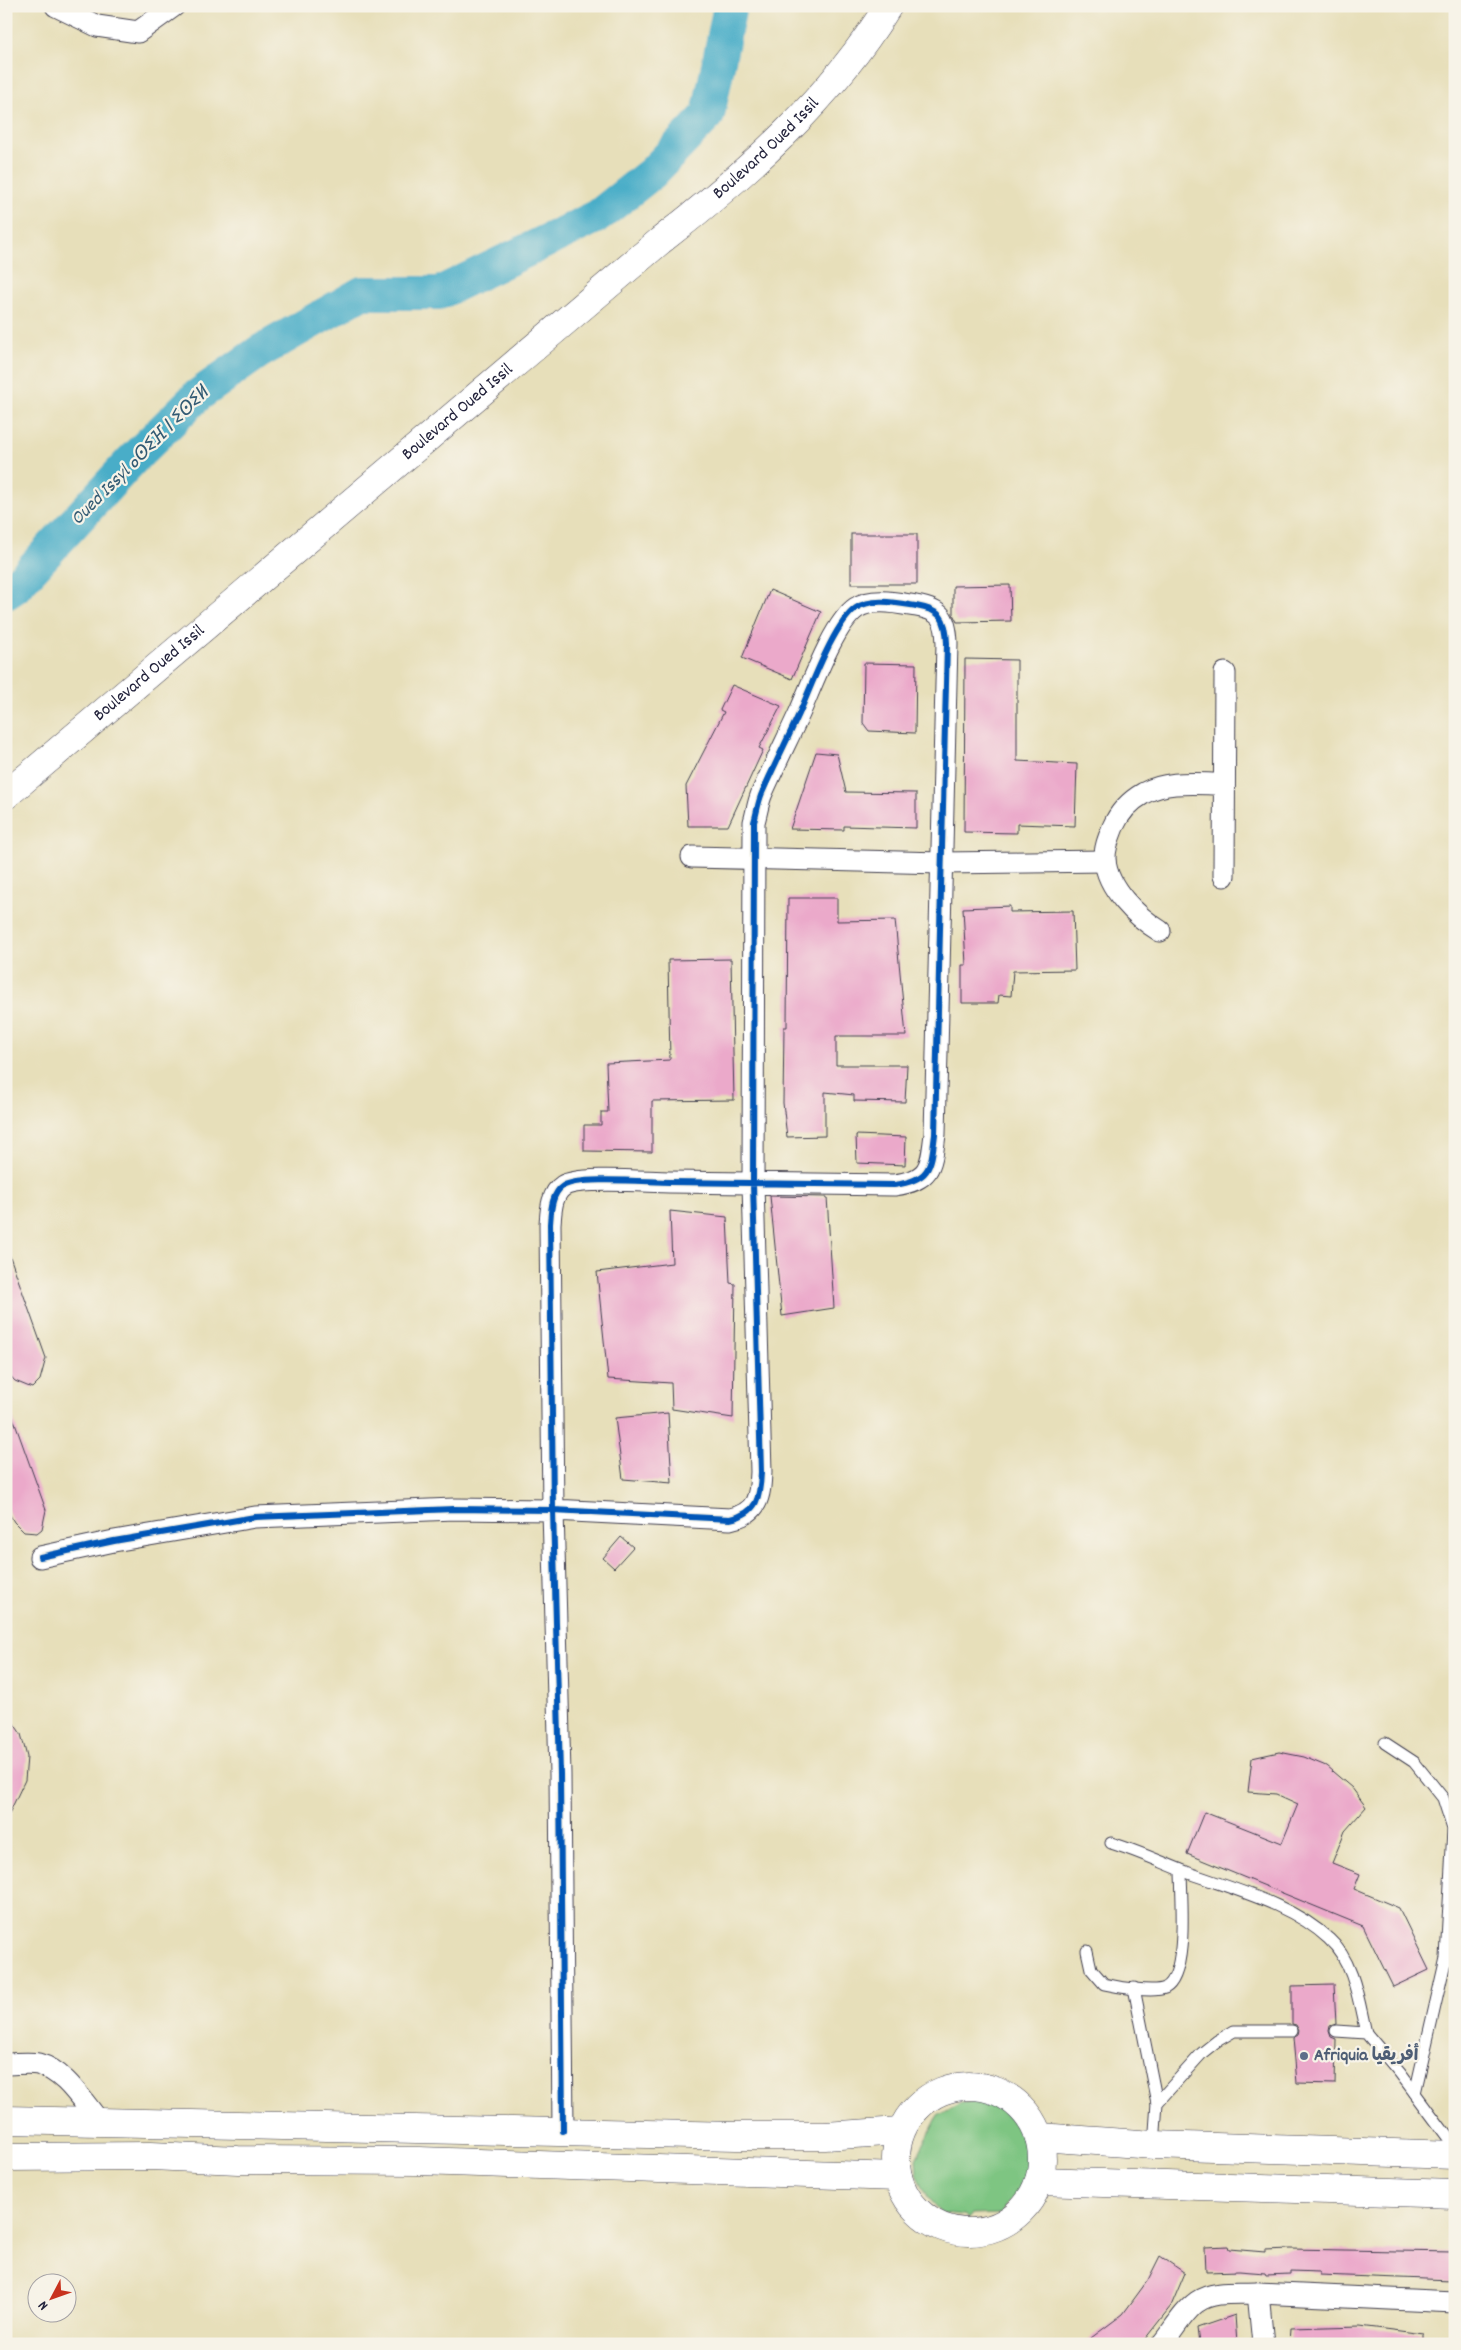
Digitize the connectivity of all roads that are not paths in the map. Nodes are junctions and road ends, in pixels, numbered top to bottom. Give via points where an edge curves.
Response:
1 (56, 6) edge
2 (174, 6) edge
3 (888, 6) edge
4 (1225, 673) dead end
5 (1222, 784) junction
6 (6, 795) edge
7 (692, 857) dead end
8 (754, 859) junction
9 (1105, 861) junction
10 (942, 863) junction
11 (1224, 876) dead end
12 (1160, 931) dead end
13 (753, 1184) junction
14 (553, 1510) junction
15 (40, 1557) dead end
16 (1385, 1743) dead end
17 (1111, 1843) dead end
18 (1181, 1870) junction
19 (1087, 1951) dead end
20 (1134, 1988) junction
21 (1292, 2031) dead end
22 (1336, 2031) dead end
23 (1366, 2033) junction
24 (6, 2064) edge
25 (1415, 2093) junction
26 (1157, 2103) junction
27 (6, 2120) edge
28 (99, 2121) junction
29 (563, 2131) junction
30 (900, 2131) junction
31 (1039, 2137) junction
32 (1154, 2145) junction
33 (1455, 2148) edge
34 (1455, 2155) edge
35 (6, 2157) edge
36 (898, 2177) junction
37 (1039, 2181) junction
38 (1455, 2194) edge
39 (1258, 2293) junction
40 (1455, 2302) edge
41 (1162, 2344) edge
42 (1262, 2344) edge

1 - 2 street via 97,26 138,32
3 - 6 main road, Boulevard Oued Issil via 841,70 789,129 713,200 652,247
4 - 5 street
5 - 9 street via 1177,783 1143,794 1130,803 1117,819 1108,840
5 - 11 street
7 - 8 street
8 - 10 street
8 - 10 street via 754,822 761,795 839,629 848,614 858,606 892,602 932,608 947,629
8 - 13 street
9 - 10 street
9 - 12 street via 1117,890 1128,906
10 - 13 street via 935,1134 924,1175 913,1182 894,1185
13 - 14 street via 596,1181 563,1186 555,1194 550,1224
13 - 14 street via 761,1472 760,1491 755,1504 743,1516 730,1519
14 - 15 street via 454,1509 255,1518 114,1541
14 - 29 street via 560,1774
16 - 25 lane via 1414,1762 1444,1798 1453,1829 1446,1958
17 - 18 lane
18 - 20 lane via 1178,1971 1164,1988
18 - 23 lane via 1274,1905 1330,1939 1354,1982
19 - 20 lane via 1091,1969 1104,1984
20 - 26 lane
21 - 26 lane via 1234,2032 1217,2040
22 - 23 lane
23 - 25 lane
24 - 28 street via 37,2064 56,2073
25 - 33 lane
26 - 32 lane
27 - 28 main road
28 - 29 main road
29 - 30 main road via 825,2136
30 - 31 main road via 924,2100 942,2090 981,2086 1017,2104
30 - 36 main road via 895,2154
31 - 32 main road
31 - 37 main road via 1042,2159
32 - 34 main road
35 - 36 main road via 419,2161
36 - 37 main road via 907,2199 923,2216 944,2228 967,2233 991,2229 1012,2219 1029,2202
37 - 38 main road
39 - 40 street
39 - 41 street via 1205,2297 1190,2308
39 - 42 street

